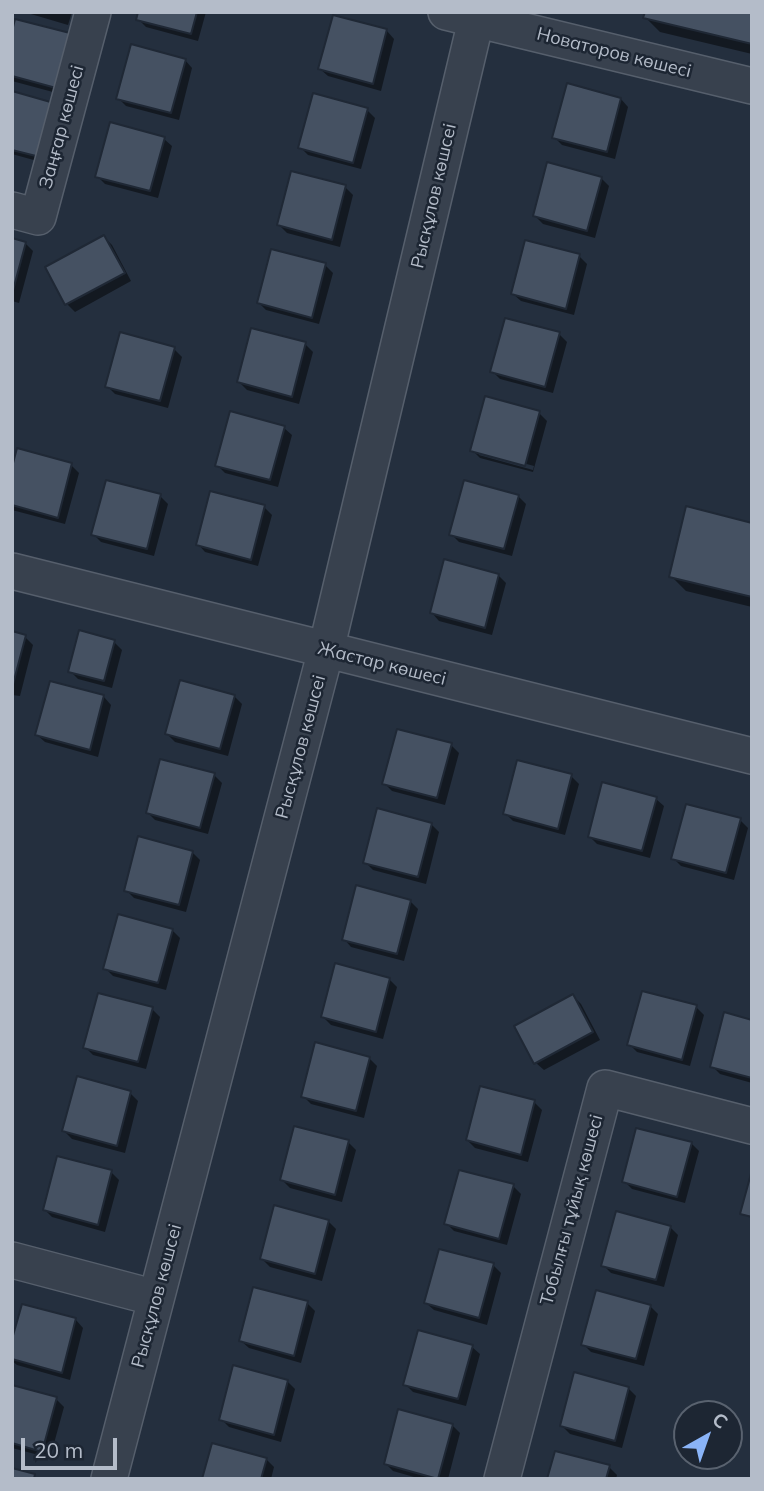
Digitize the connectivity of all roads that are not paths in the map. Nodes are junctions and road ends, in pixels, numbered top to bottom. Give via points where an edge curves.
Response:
1 (93, 12) edge
2 (467, 15) edge
3 (752, 86) edge
4 (12, 210) edge
5 (12, 571) edge
6 (326, 650) junction
7 (752, 756) edge
8 (752, 1126) edge
9 (12, 1260) edge
10 (156, 1298) junction
11 (109, 1479) edge
12 (502, 1479) edge

1 - 4 street, Заңғар көшесі via 38,217
2 - 3 street, Новаторов көшесі
2 - 6 street, Рысқұлов көшсеі
5 - 6 street, Жастар көшесі
6 - 7 street, Жастар көшесі
6 - 10 street, Рысқұлов көшсеі
8 - 12 street, Тобылғы тұйық көшесі via 605,1088
9 - 10 street
10 - 11 street, Рысқұлов көшсеі

